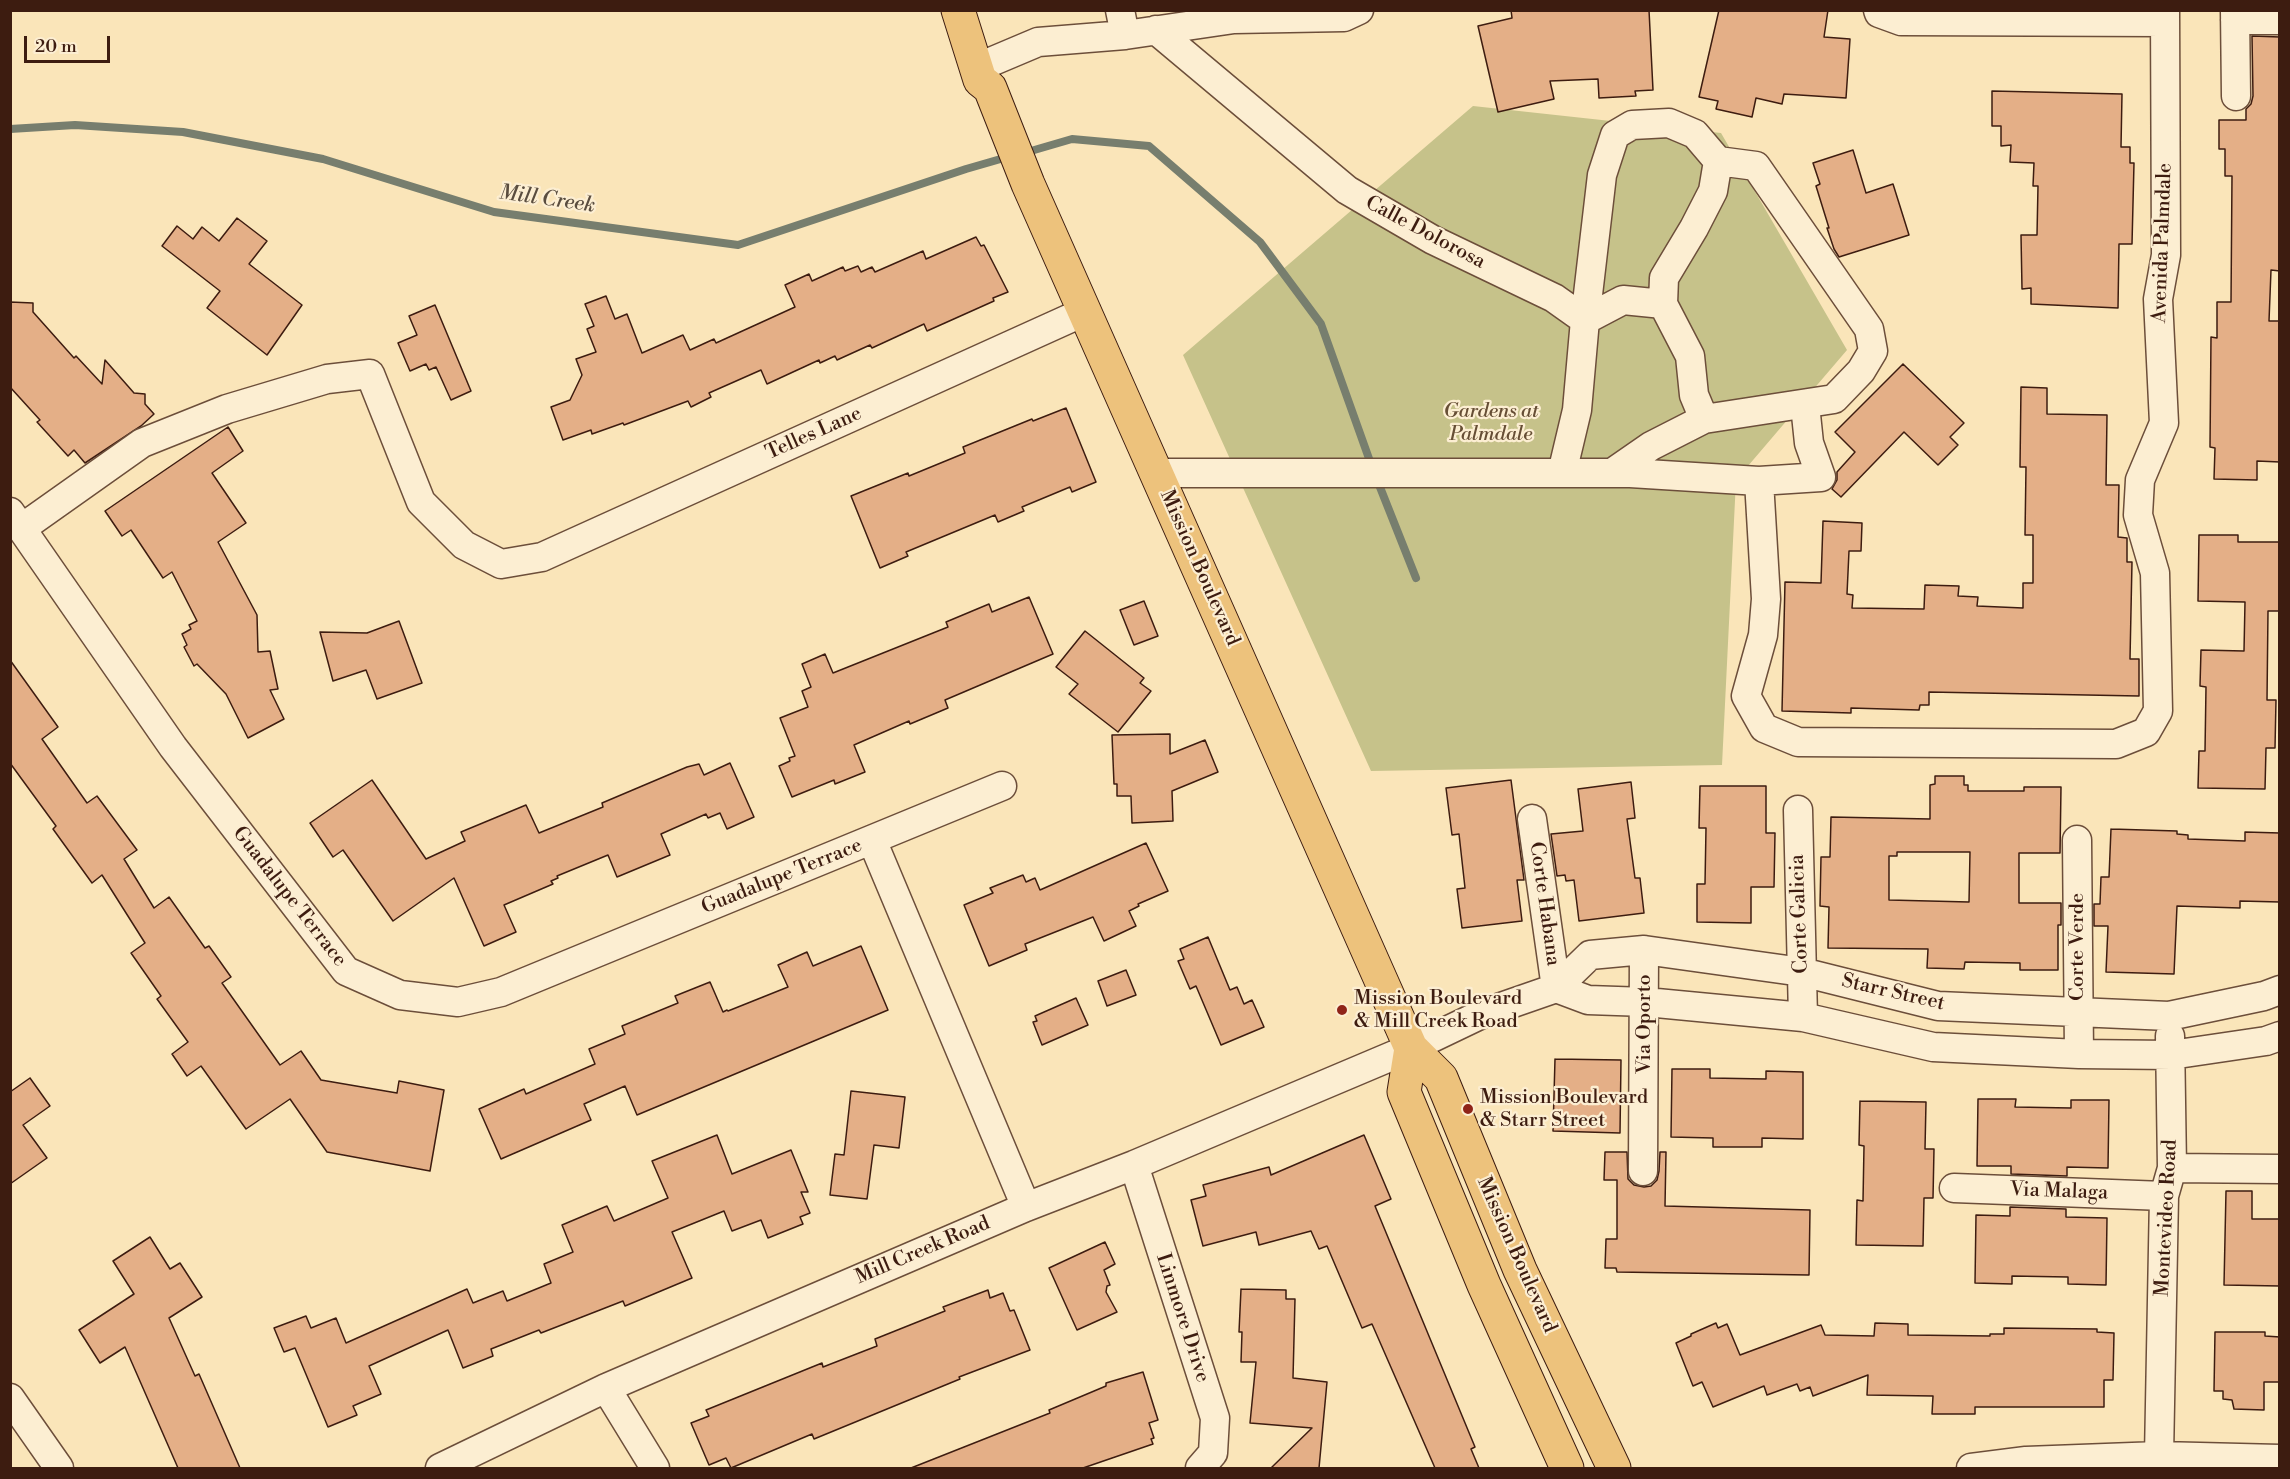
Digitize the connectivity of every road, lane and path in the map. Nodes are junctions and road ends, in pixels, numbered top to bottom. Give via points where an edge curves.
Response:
1 (958, 10) edge
2 (979, 10) edge
3 (1359, 10) edge
4 (1878, 10) edge
5 (2235, 15) edge
6 (1995, 16) edge
7 (2165, 16) edge
8 (2280, 20) edge
9 (1122, 22) edge
10 (1156, 30) junction
11 (991, 74) junction
12 (2236, 96) dead end
13 (1718, 161) junction
14 (1663, 304) junction
15 (1086, 311) junction
16 (1585, 320) junction
17 (1804, 405) junction
18 (1704, 419) junction
19 (1156, 473) junction
20 (1562, 473) junction
21 (1611, 473) junction
22 (1759, 481) junction
23 (16, 520) edge
24 (1002, 786) dead end
25 (1798, 810) dead end
26 (1532, 819) dead end
27 (872, 840) junction
28 (2077, 840) dead end
29 (1644, 950) junction
30 (1802, 972) junction
31 (1556, 988) junction
32 (2280, 990) edge
33 (1646, 1002) junction
34 (2078, 1012) junction
35 (2169, 1016) junction
36 (1803, 1017) junction
37 (2280, 1036) edge
38 (1411, 1048) junction
39 (2079, 1054) junction
40 (2171, 1055) junction
41 (1134, 1165) junction
42 (2172, 1168) junction
43 (2280, 1169) edge
44 (1643, 1171) dead end
45 (1954, 1188) dead end
46 (2164, 1196) junction
47 (1026, 1207) junction
48 (606, 1388) junction
49 (10, 1398) edge
50 (2159, 1456) junction
51 (2280, 1459) edge
52 (59, 1468) edge
53 (440, 1468) edge
54 (655, 1468) edge
55 (1200, 1468) edge
56 (1567, 1468) edge
57 (1614, 1468) edge
58 (1971, 1468) edge

1 - 11 main road, Mission Boulevard via 980,80
2 - 11 main road, Mission Boulevard
3 - 10 street via 1344,16 1234,19
4 - 6 street, Avenida Palmdale via 1902,21
5 - 8 street
5 - 12 street
6 - 7 street, Avenida Palmdale
7 - 22 street, Avenida Palmdale via 2166,255 2158,300 2164,423 2140,480 2138,515 2155,573 2158,711 2146,732 2116,744 1798,742 1764,728 1746,696 1762,636 1766,599
9 - 10 street
9 - 11 street via 1038,42
10 - 16 street, Calle Dolorosa via 1347,190 1433,240 1554,298
11 - 15 main road, Mission Boulevard via 1002,119 1028,184
13 - 14 street via 1713,191 1664,278
13 - 16 street via 1695,134 1669,123 1632,125 1615,135 1602,176
13 - 17 street via 1756,166 1869,329 1873,351 1861,371 1834,399
14 - 16 street via 1623,300
14 - 18 street via 1690,356 1694,395
15 - 19 main road, Mission Boulevard
15 - 23 street, Telles Lane via 542,557 501,564 464,545 421,502 370,374 316,382 226,410 142,443
16 - 20 street via 1577,410
17 - 18 street
17 - 22 street via 1809,443 1821,477
18 - 21 street via 1651,446
19 - 20 street
19 - 38 main road, Mission Boulevard
20 - 21 street
21 - 22 street
23 - 27 street, Guadalupe Terrace via 173,747 346,971 400,995 458,1002 501,992
24 - 27 street, Guadalupe Terrace
25 - 30 street, Corte Galicia
26 - 31 street, Corte Habana
27 - 47 street, Guadalupe Terrace
28 - 34 street, Corte Verde
29 - 30 street, Starr Street
29 - 31 street, Starr Street via 1590,955
29 - 33 street, Via Oporto
30 - 34 street, Starr Street via 1938,1006
30 - 36 street, Corte Galicia
31 - 33 street via 1588,1000
31 - 38 street, Starr Street via 1485,1013
32 - 35 street, Starr Street
33 - 36 street
33 - 44 street, Via Oporto
34 - 35 street, Starr Street
34 - 39 street, Corte Verde
35 - 40 street, Montevideo Road
36 - 39 street via 1933,1047
37 - 40 street
38 - 41 street, Mill Creek Road
38 - 56 main road, Mission Boulevard via 1404,1092
38 - 57 main road, Mission Boulevard via 1441,1077 1520,1270
39 - 40 street
40 - 42 street, Montevideo Road
41 - 47 street, Mill Creek Road
41 - 55 street, Linmore Drive via 1215,1419 1213,1453
42 - 43 street
42 - 46 street, Montevideo Road
45 - 46 street, Via Malaga
46 - 50 street, Montevideo Road
47 - 48 street, Mill Creek Road
48 - 53 street, Mill Creek Road
48 - 54 street
49 - 52 street
50 - 51 street
50 - 58 street via 2026,1461

